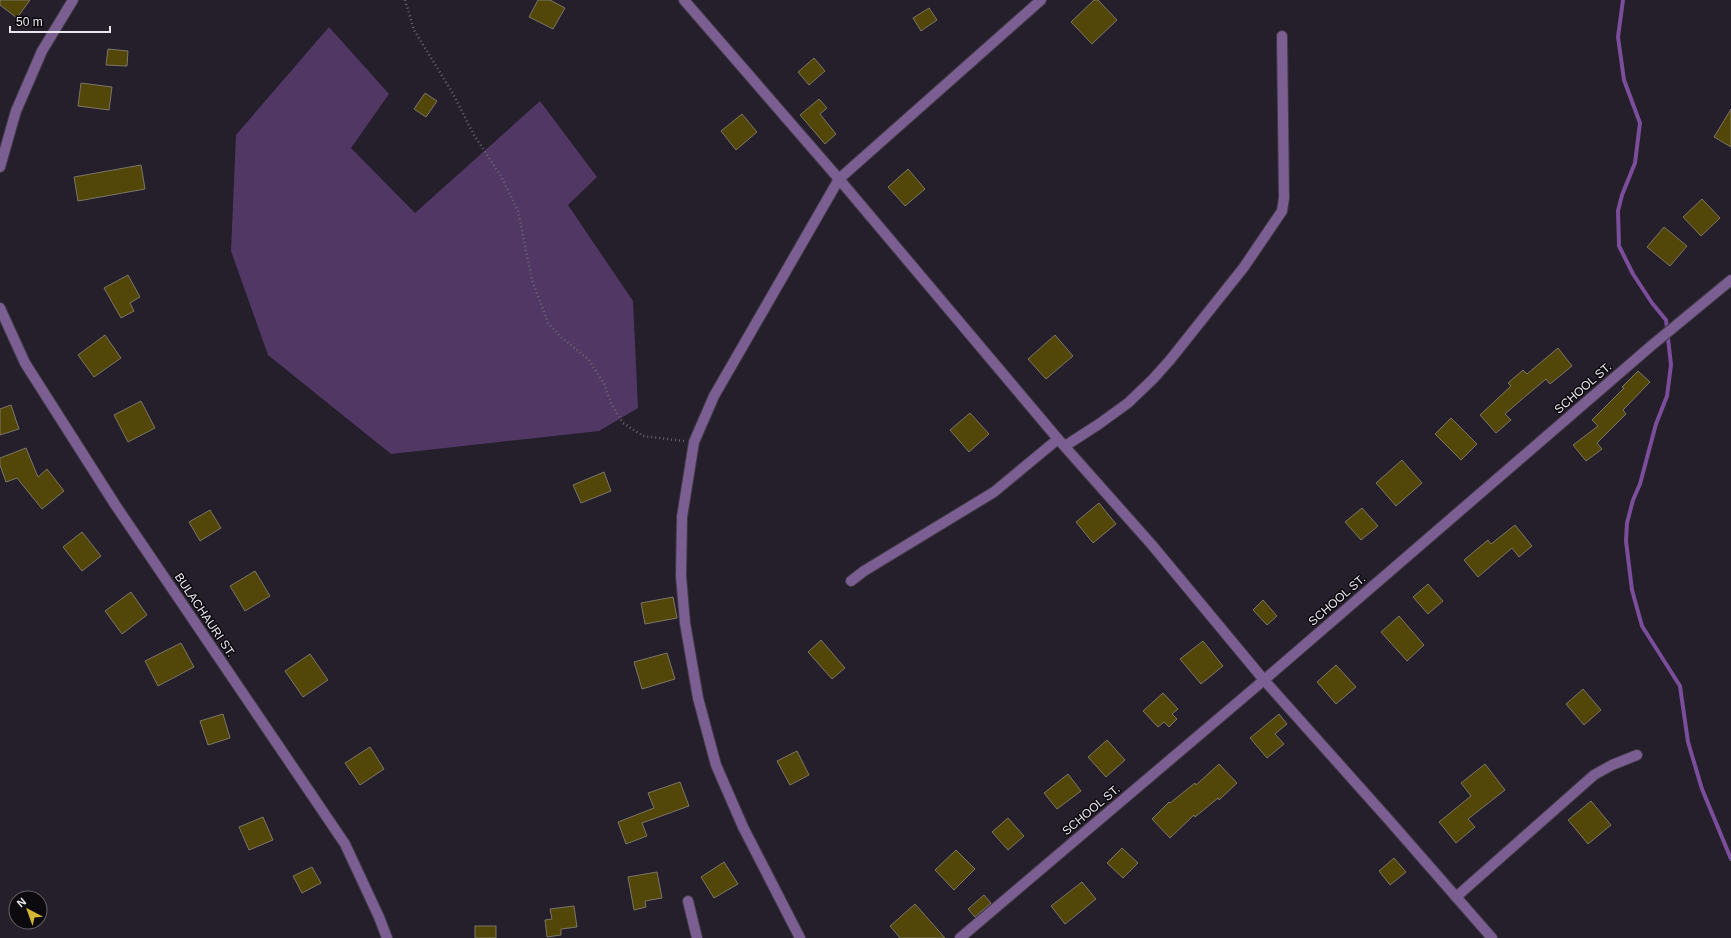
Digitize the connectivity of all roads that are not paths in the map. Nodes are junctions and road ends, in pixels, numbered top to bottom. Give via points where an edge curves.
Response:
1 (73, 0) edge
2 (684, 0) edge
3 (1041, 0) edge
4 (1282, 36) dead end
5 (0, 167) edge
6 (839, 179) junction
7 (1731, 280) edge
8 (0, 308) edge
9 (1061, 442) junction
10 (851, 581) dead end
11 (1264, 680) junction
12 (1637, 755) dead end
13 (1456, 897) junction
14 (688, 901) dead end
15 (387, 938) edge
16 (697, 938) edge
17 (800, 938) edge
18 (960, 938) edge
19 (1492, 938) edge

1 - 5 street via 42,51 19,104
2 - 6 street
3 - 6 street
4 - 9 street via 1282,212 1244,267 1153,379 1128,403 1099,424
6 - 9 street
6 - 17 street via 714,396 694,442 682,517 681,576 685,623 698,698 716,765 743,827
7 - 11 street, SCHOOL ST. via 1650,346
8 - 15 street, BULACHAURI ST. via 25,363 112,500 345,844
9 - 10 street via 994,492
9 - 11 street via 1152,545
11 - 13 street
11 - 18 street, SCHOOL ST.
12 - 13 street via 1612,764 1594,775
13 - 19 street
14 - 16 street

